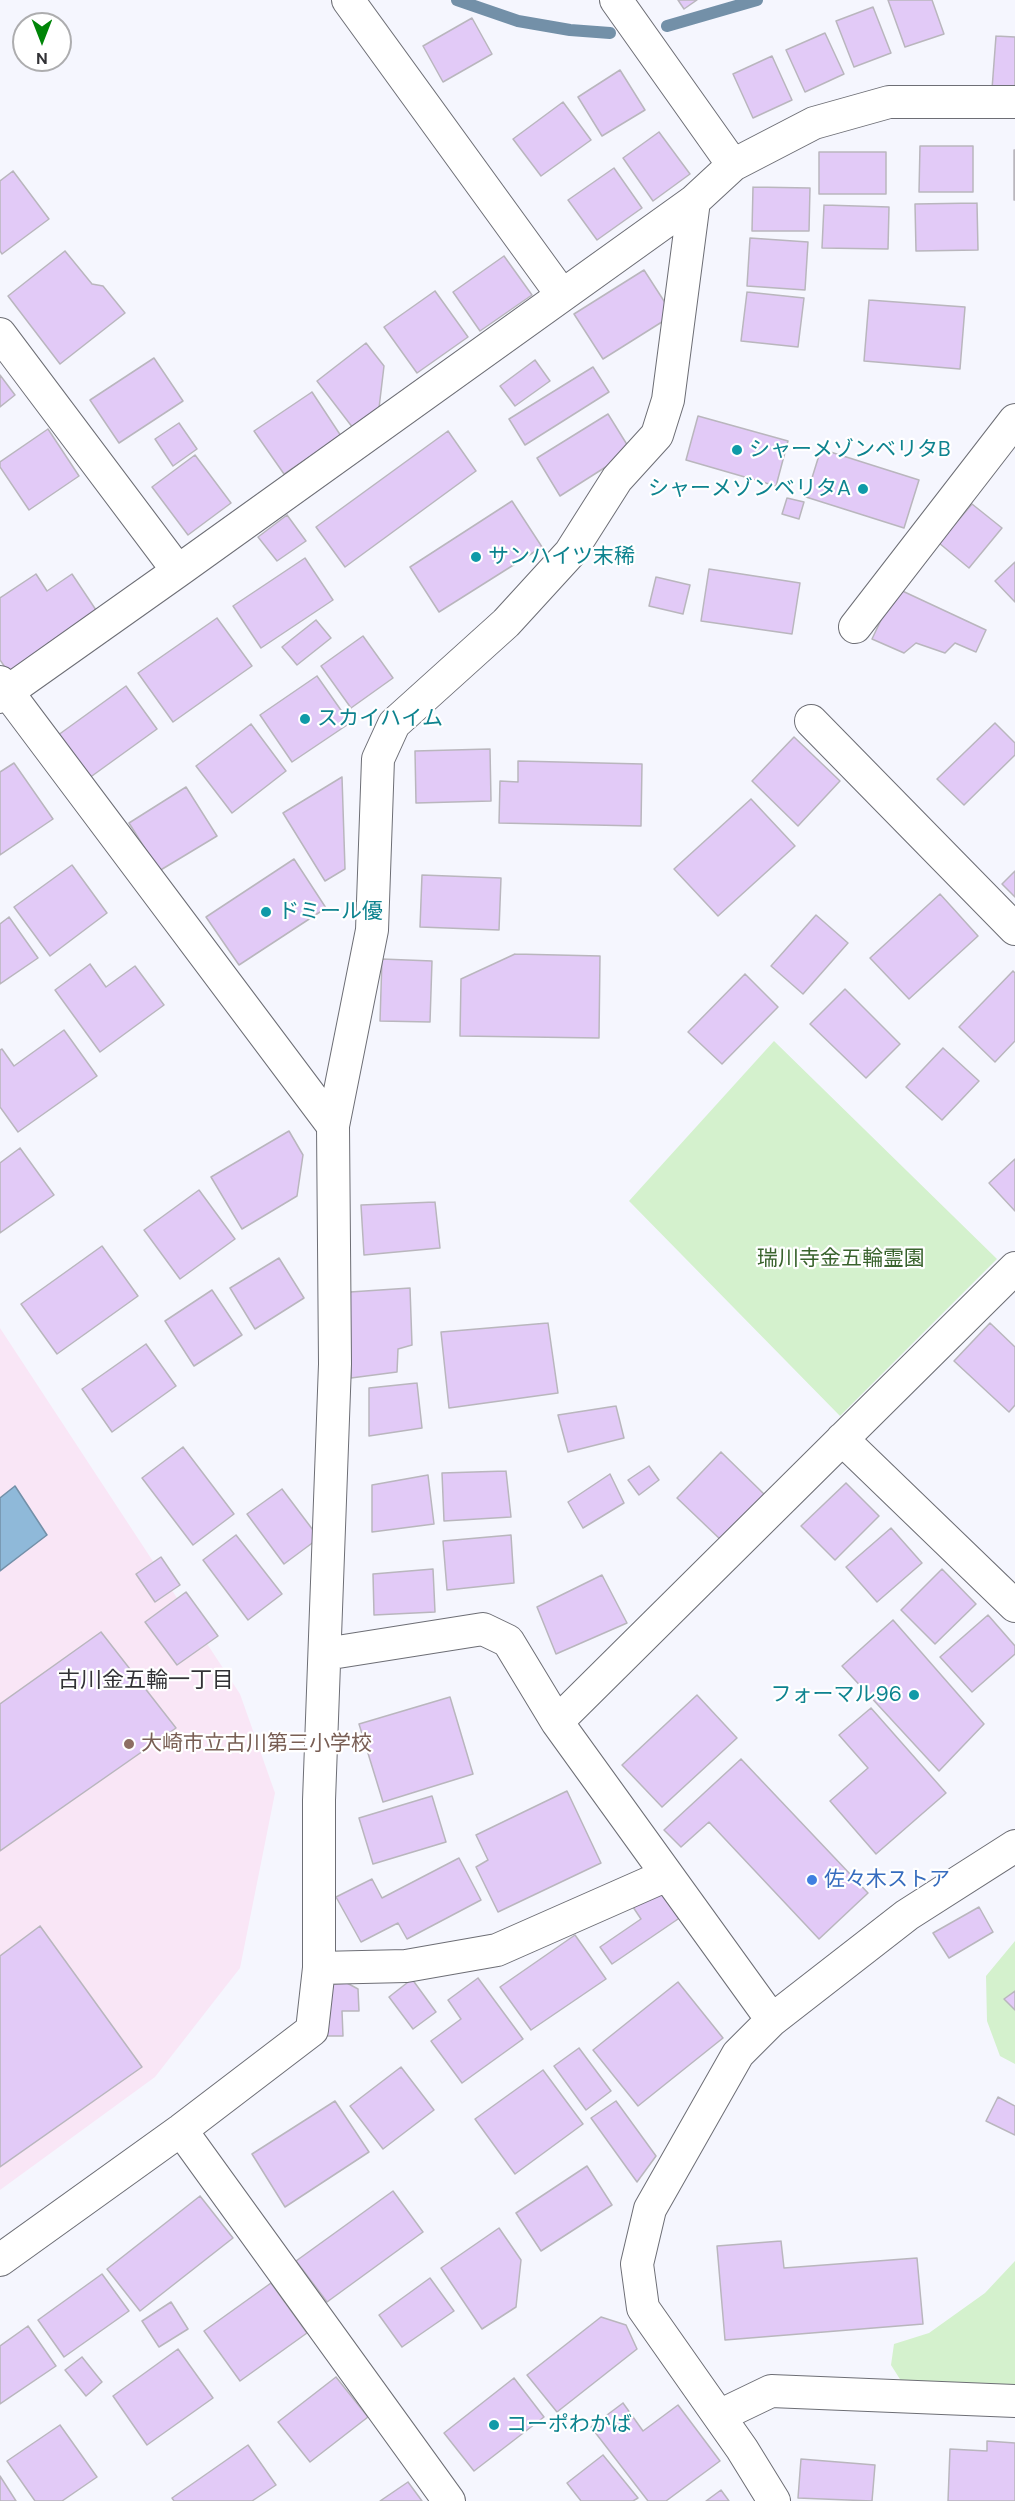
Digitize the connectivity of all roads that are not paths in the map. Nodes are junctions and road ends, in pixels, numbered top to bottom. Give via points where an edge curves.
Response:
1 (348, 0) edge
2 (616, 0) edge
3 (1015, 102) edge
4 (734, 165) junction
5 (694, 201) junction
6 (562, 295) junction
7 (0, 334) edge
8 (1015, 420) edge
9 (178, 571) junction
10 (855, 627) dead end
11 (2, 690) edge
12 (811, 721) dead end
13 (1015, 929) edge
14 (333, 1126) junction
15 (1015, 1269) edge
16 (843, 1439) junction
17 (1015, 1606) edge
18 (325, 1654) junction
19 (557, 1722) junction
20 (1015, 1846) edge
21 (667, 1875) junction
22 (318, 1968) junction
23 (772, 2020) junction
24 (181, 2130) junction
25 (0, 2260) edge
26 (1015, 2401) edge
27 (719, 2416) junction
28 (449, 2501) edge
29 (774, 2501) edge

1 - 6 street
2 - 4 street
3 - 4 street via 889,102 814,123
4 - 5 street
5 - 6 street
5 - 14 street via 668,400 657,435 616,479 570,553 506,623 394,724 378,759 372,930
6 - 9 street
7 - 9 street
8 - 10 street
9 - 11 street
11 - 14 street
12 - 13 street
14 - 18 street via 335,1364
15 - 16 street
16 - 17 street
16 - 19 street
18 - 19 street via 483,1629 508,1641
18 - 22 street
19 - 21 street
20 - 23 street via 907,1916
21 - 22 street via 496,1950 406,1966
21 - 23 street
22 - 24 street via 312,2030
23 - 27 street via 738,2054 650,2209 637,2264 644,2308
24 - 25 street
24 - 28 street
26 - 27 street via 771,2391
27 - 29 street

